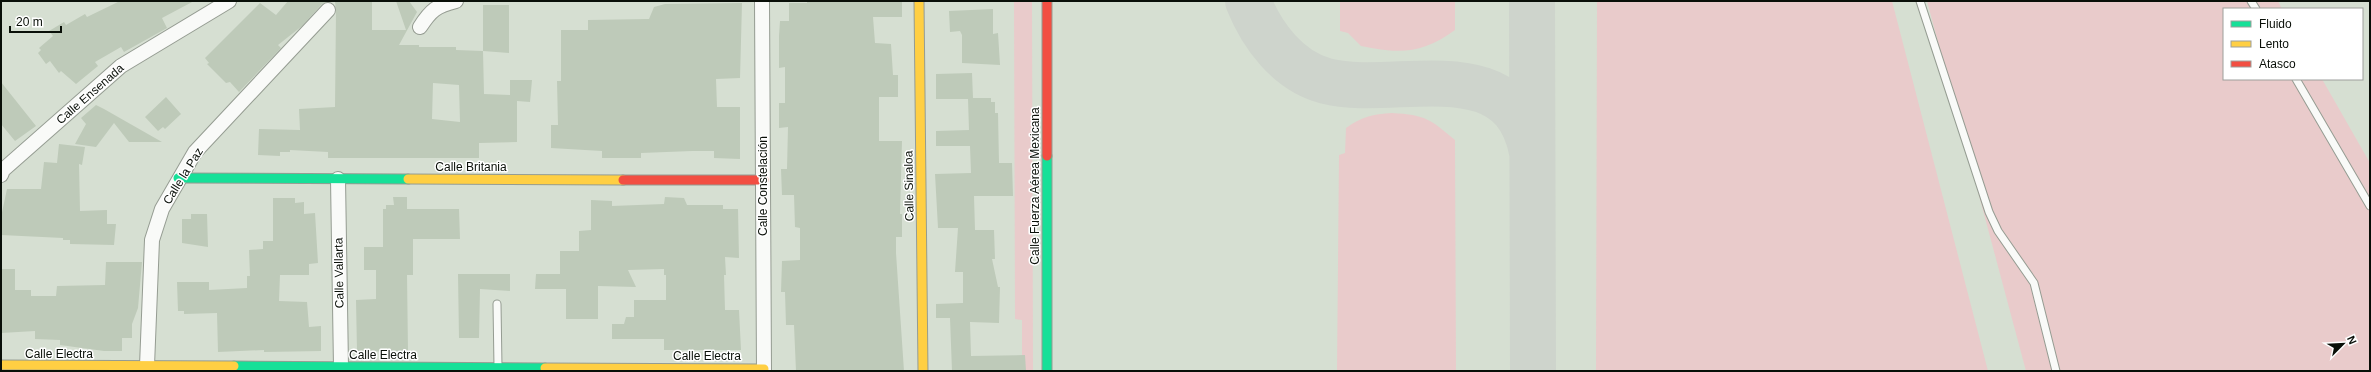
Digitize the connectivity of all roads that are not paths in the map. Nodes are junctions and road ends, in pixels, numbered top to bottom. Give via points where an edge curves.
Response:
1 (229, 1) edge
2 (456, 1) edge
3 (762, 1) edge
4 (919, 1) edge
5 (1047, 1) edge
6 (1920, 1) edge
7 (328, 10) dead end
8 (420, 27) dead end
9 (2297, 80) edge
10 (1, 175) edge
11 (178, 178) junction
12 (338, 179) junction
13 (764, 180) junction
14 (2370, 206) edge
15 (496, 304) dead end
16 (1, 365) edge
17 (147, 366) junction
18 (341, 367) junction
19 (498, 367) junction
20 (764, 370) edge
21 (923, 371) edge
22 (1047, 371) edge
23 (2056, 371) edge

1 - 10 street, Calle Ensenada via 121,66 3,170
2 - 8 street via 442,4 430,11
3 - 13 street, Calle Constelación
4 - 21 street, Calle Sinaloa
5 - 22 street, Calle Fuerza Aérea Mexicana
6 - 23 lane via 1989,212 1998,231 2034,282
7 - 11 street, Calle la Paz via 195,152
9 - 14 lane
11 - 12 street, Calle Britania
11 - 17 street, Calle la Paz via 162,209 152,240
12 - 13 street, Calle Britania
12 - 18 street, Calle Vallarta
13 - 20 street, Calle Constelación
15 - 19 lane
16 - 17 street, Calle Electra
17 - 18 street, Calle Electra
18 - 19 street, Calle Electra
19 - 20 street, Calle Electra

